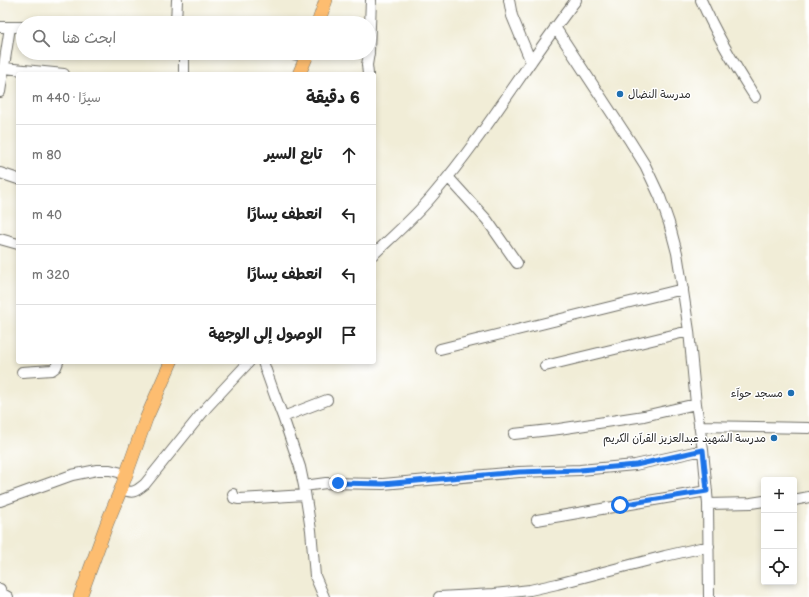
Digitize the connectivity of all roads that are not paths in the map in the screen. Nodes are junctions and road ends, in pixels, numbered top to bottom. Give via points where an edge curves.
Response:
1 (177, 0) edge
2 (326, 0) edge
3 (371, 0) edge
4 (509, 0) edge
5 (576, 0) edge
6 (701, 0) edge
7 (176, 16) edge
8 (320, 16) edge
9 (370, 16) edge
10 (5, 27) edge
11 (16, 27) edge
12 (555, 27) junction
13 (184, 60) edge
14 (305, 60) edge
15 (368, 60) edge
16 (531, 62) junction
17 (4, 68) junction
18 (44, 72) edge
19 (184, 72) edge
20 (300, 72) edge
21 (368, 72) edge
22 (0, 92) edge
23 (755, 97) dead end
24 (0, 173) edge
25 (448, 177) junction
26 (16, 178) edge
27 (0, 239) edge
28 (16, 243) edge
29 (376, 252) edge
30 (517, 263) dead end
31 (683, 289) junction
32 (689, 331) junction
33 (440, 349) dead end
34 (57, 364) edge
35 (170, 364) edge
36 (247, 364) edge
37 (264, 364) edge
38 (544, 366) dead end
39 (22, 372) dead end
40 (327, 400) dead end
41 (696, 404) junction
42 (284, 417) junction
43 (699, 426) junction
44 (809, 428) edge
45 (514, 434) dead end
46 (703, 450) junction
47 (126, 474) junction
48 (121, 489) junction
49 (305, 491) junction
50 (707, 491) junction
51 (233, 494) dead end
52 (809, 497) edge
53 (797, 499) edge
54 (0, 501) edge
55 (761, 501) edge
56 (708, 504) junction
57 (536, 520) dead end
58 (708, 546) junction
59 (0, 590) edge
60 (8, 597) edge
61 (80, 597) edge
62 (324, 597) edge
63 (439, 597) edge
64 (709, 597) edge

1 - 7 street
2 - 8 main road
3 - 9 street
4 - 16 street via 512,16
5 - 12 street
6 - 23 street via 736,67
10 - 11 street
10 - 17 street
12 - 16 street
12 - 31 street via 645,165 669,223
13 - 19 street
14 - 20 main road
15 - 21 street
16 - 25 street
17 - 18 street
17 - 22 street
24 - 26 street
25 - 29 street
25 - 30 street via 487,220
27 - 28 street
31 - 32 street
31 - 33 street
32 - 38 street
32 - 41 street
34 - 39 street via 52,370
35 - 47 main road
36 - 48 street via 145,484 134,492
37 - 42 street
40 - 42 street
41 - 43 street
41 - 45 street via 644,416
42 - 49 street
43 - 44 street
43 - 46 street
46 - 49 street via 636,465 383,484 326,483
46 - 50 street
47 - 48 main road
47 - 54 street via 97,470 72,475
48 - 61 main road
49 - 51 street via 239,499 234,498
49 - 62 street via 315,576
50 - 56 street
50 - 57 street
52 - 53 street
55 - 56 street
56 - 58 street
58 - 63 street via 530,590
58 - 64 street
59 - 60 street

